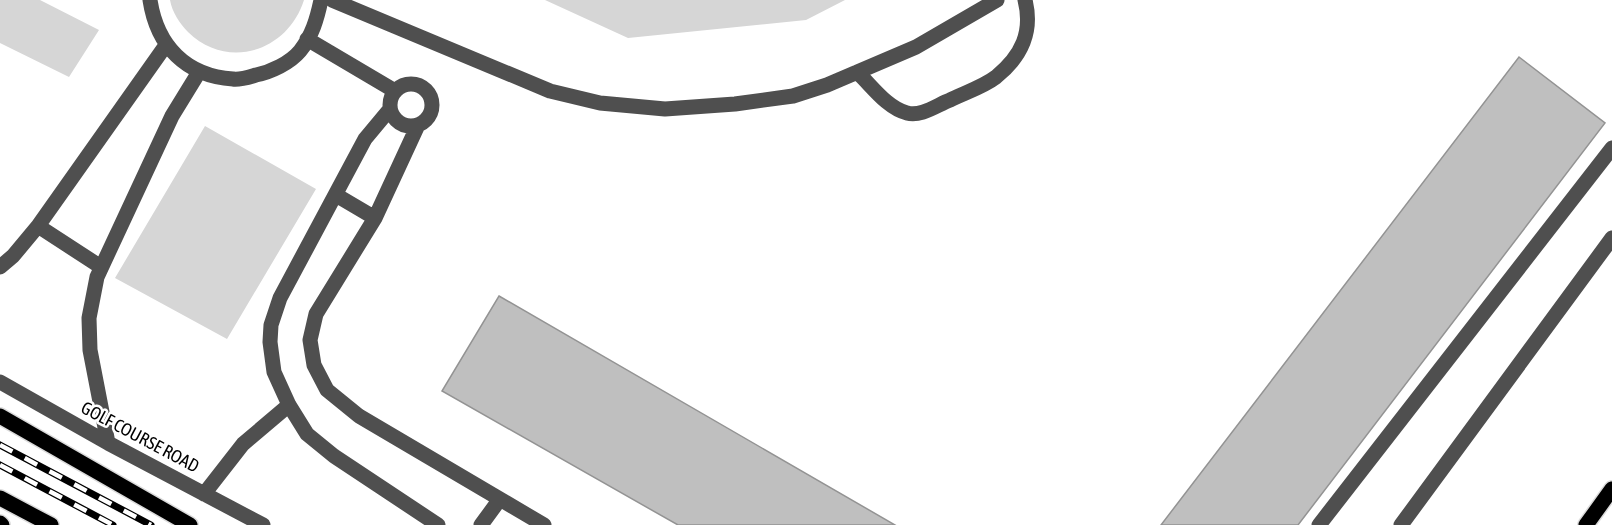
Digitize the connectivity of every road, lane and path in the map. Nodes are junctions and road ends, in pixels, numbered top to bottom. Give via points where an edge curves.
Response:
1 (150, 0) edge
2 (321, 0) edge
3 (332, 0) edge
4 (997, 0) edge
5 (1025, 0) edge
6 (307, 39) junction
7 (166, 45) junction
8 (200, 72) junction
9 (857, 72) junction
10 (394, 91) junction
11 (390, 109) junction
12 (418, 125) junction
13 (1612, 148) edge
14 (336, 195) junction
15 (375, 218) junction
16 (38, 226) junction
17 (1612, 238) edge
18 (0, 267) edge
19 (101, 267) junction
20 (0, 382) edge
21 (289, 405) junction
22 (0, 416) edge
23 (108, 443) junction
24 (1612, 489) edge
25 (204, 494) junction
26 (0, 498) edge
27 (500, 499) junction
28 (51, 525) edge
29 (190, 525) edge
30 (264, 525) edge
31 (438, 525) edge
32 (481, 525) edge
33 (544, 525) edge
34 (1319, 525) edge
35 (1401, 525) edge
36 (1586, 525) edge

1 - 7 street via 153,20
2 - 6 street via 315,26
3 - 9 street via 550,91 600,103 665,109 735,104 793,96
4 - 9 street via 916,47
5 - 9 street via 1029,17 1026,38 1014,59 995,78 923,112 909,114 893,108
6 - 8 street via 299,52 269,72 234,80
6 - 10 street
7 - 8 street via 181,61
7 - 16 street
8 - 19 street via 172,116
10 - 11 street
10 - 12 street via 404,84 415,83 425,88 433,109
11 - 12 street via 396,120 406,126
11 - 14 street via 365,139
12 - 15 street
13 - 34 street
14 - 15 street
14 - 21 street via 280,298 271,325 274,372
15 - 27 street via 316,314 310,340 314,365 327,390 359,416
16 - 18 street
16 - 19 street
17 - 35 street
19 - 23 street via 88,318 90,350
20 - 23 street, GOLF COURSE ROAD
21 - 25 street via 243,444
21 - 31 street via 307,434 334,456
22 - 29 main road
23 - 25 street, GOLF COURSE ROAD
24 - 36 main road
25 - 30 street, GOLF COURSE ROAD
26 - 28 main road
27 - 32 street
27 - 33 street

